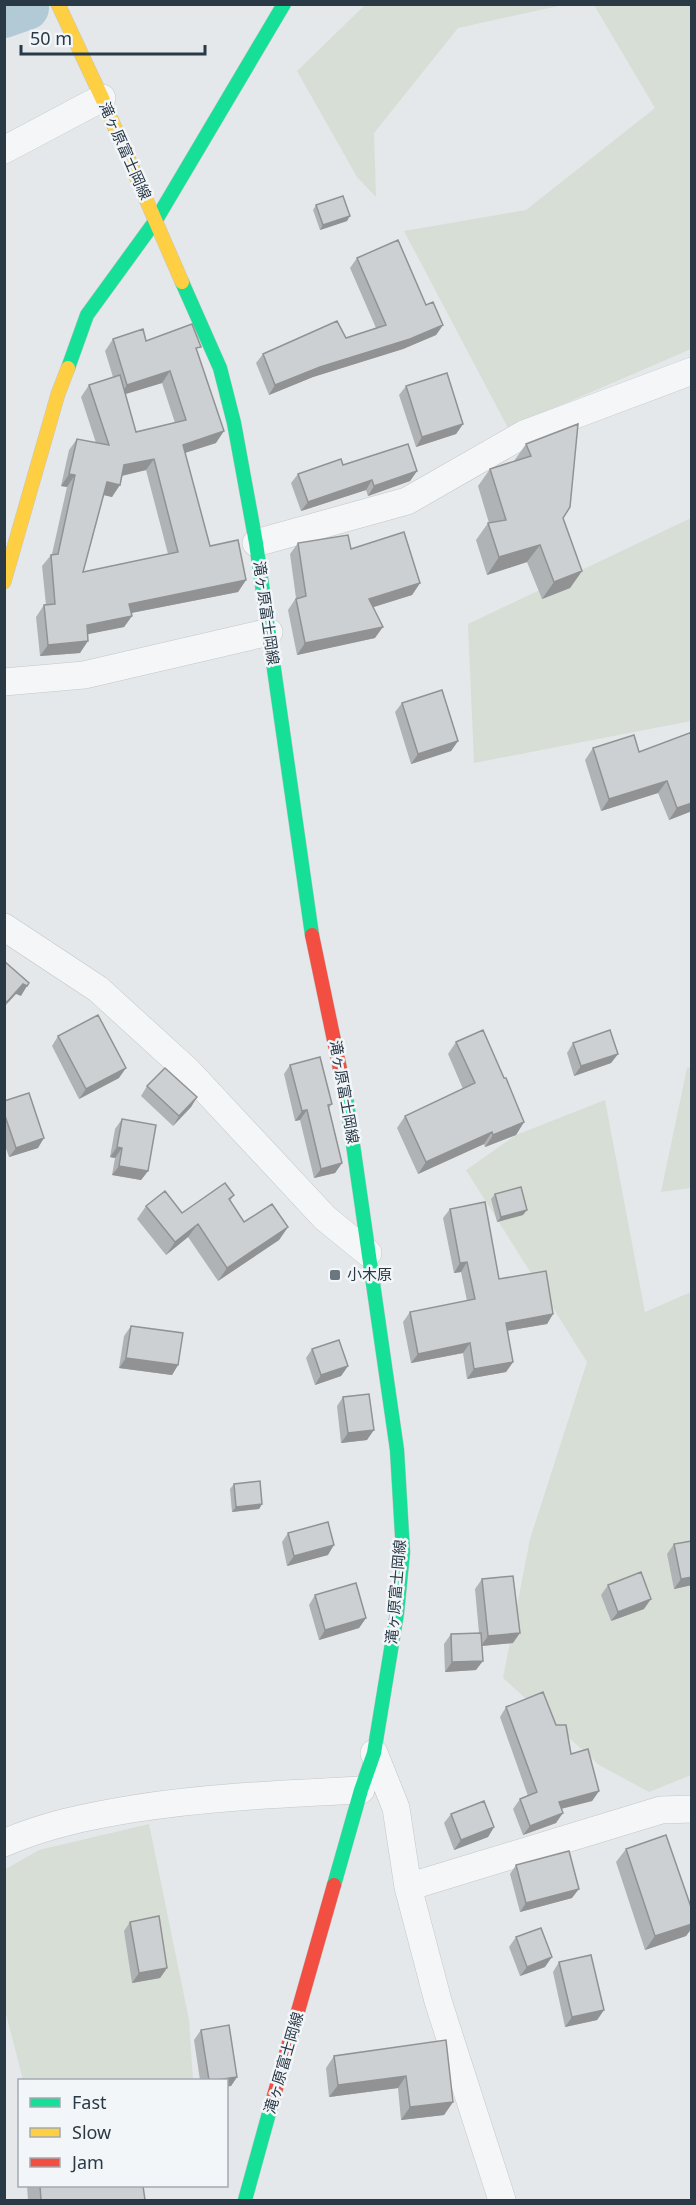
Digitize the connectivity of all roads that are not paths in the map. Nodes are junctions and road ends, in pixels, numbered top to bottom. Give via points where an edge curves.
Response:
1 (58, 4) edge
2 (284, 4) edge
3 (102, 98) junction
4 (4, 150) edge
5 (156, 220) junction
6 (692, 371) edge
7 (256, 543) junction
8 (4, 582) edge
9 (268, 632) junction
10 (4, 682) edge
11 (4, 927) edge
12 (369, 1253) junction
13 (374, 1753) junction
14 (361, 1790) junction
15 (692, 1809) edge
16 (4, 1843) edge
17 (408, 1887) junction
18 (245, 2200) edge
19 (501, 2200) edge

1 - 3 main road, 滝ヶ原富士岡線
2 - 5 main road
3 - 4 street
3 - 5 main road, 滝ヶ原富士岡線
5 - 7 main road, 滝ヶ原富士岡線 via 220,368
5 - 8 main road via 87,315 58,394
6 - 7 street via 524,434 407,501
7 - 9 main road, 滝ヶ原富士岡線
9 - 10 street via 84,675
9 - 12 main road, 滝ヶ原富士岡線 via 313,939 346,1096
11 - 12 street via 98,989 189,1071 325,1218
12 - 13 main road, 滝ヶ原富士岡線 via 397,1450 403,1552 398,1613
13 - 14 main road, 滝ヶ原富士岡線
13 - 17 street via 396,1808
14 - 16 street via 190,1800 88,1816
14 - 18 main road, 滝ヶ原富士岡線
15 - 17 street via 661,1810
17 - 19 street via 438,2001

